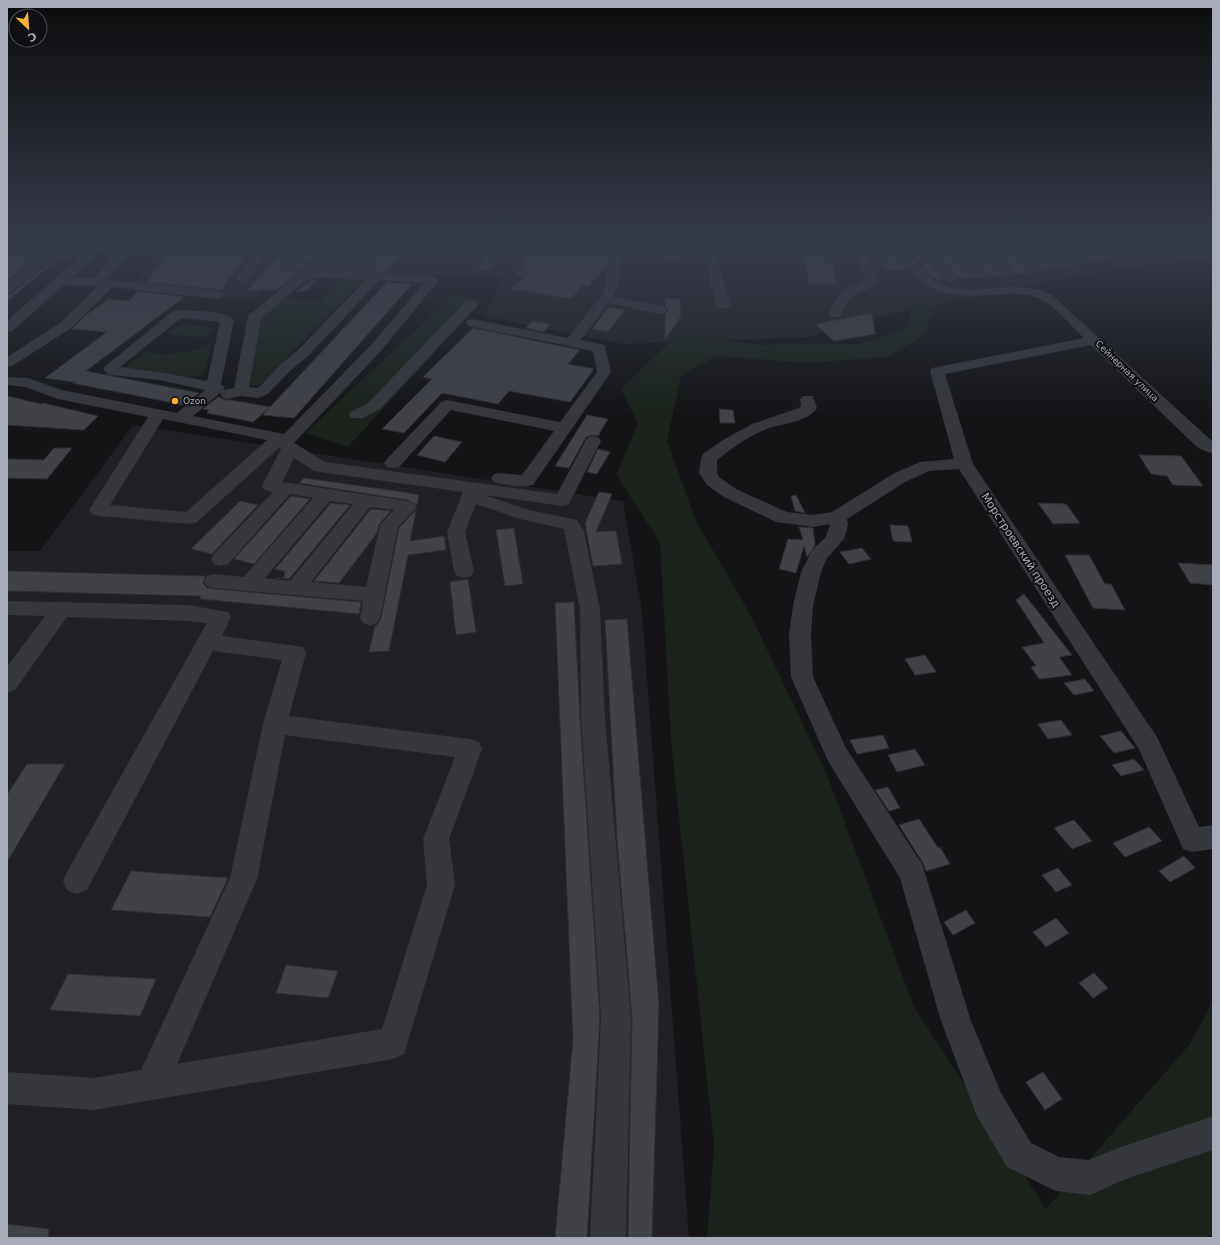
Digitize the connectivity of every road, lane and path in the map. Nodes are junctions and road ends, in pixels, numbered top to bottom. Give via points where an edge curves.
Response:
1 (41, 298) edge
2 (93, 298) edge
3 (279, 298) edge
4 (356, 298) edge
5 (418, 298) edge
6 (721, 298) edge
7 (843, 298) edge
8 (1047, 298) edge
9 (605, 299) joint
10 (471, 304) dead end
11 (723, 306) dead end
12 (660, 310) dead end
13 (835, 314) dead end
14 (473, 323) dead end
15 (7, 328) edge
16 (1094, 340) junction
17 (572, 342) junction
18 (7, 363) edge
19 (7, 381) edge
20 (213, 387) junction
21 (241, 391) junction
22 (808, 399) dead end
23 (158, 414) junction
24 (357, 415) dead end
25 (186, 419) junction
26 (564, 428) junction
27 (593, 441) dead end
28 (285, 443) junction
29 (1209, 446) edge
30 (393, 463) junction
31 (964, 464) junction
32 (1213, 465) edge
33 (286, 488) junction
34 (471, 492) junction
35 (326, 494) junction
36 (366, 500) junction
37 (837, 517) junction
38 (220, 559) dead end
39 (464, 571) dead end
40 (214, 581) dead end
41 (249, 584) junction
42 (295, 588) junction
43 (375, 595) junction
44 (7, 608) edge
45 (62, 609) junction
46 (370, 618) dead end
47 (207, 642) junction
48 (7, 684) edge
49 (275, 724) junction
50 (1213, 837) edge
51 (77, 881) dead end
52 (151, 1085) junction
53 (7, 1088) edge
54 (1213, 1133) edge
55 (608, 1238) edge

1 - 15 street
2 - 18 street via 65,326
3 - 21 street via 255,316
4 - 21 street via 263,391
5 - 28 street via 375,349
6 - 11 street
7 - 13 street
8 - 16 street, Сейнерная улица
9 - 12 street
9 - 17 street
10 - 24 street via 374,406
14 - 17 street
16 - 29 street, Сейнерная улица
16 - 31 street, Морстроевский проезд via 937,371
17 - 26 street via 600,348 604,372
19 - 23 street via 28,383 58,394
20 - 20 street via 112,370 110,368 178,314 224,318 227,320
20 - 25 street via 217,390
21 - 25 street via 223,395
22 - 37 street via 809,408 801,414 759,427 725,445 709,458 708,473 713,481 730,494 783,518 813,521
23 - 25 street
23 - 28 street via 98,510 190,518
25 - 28 street
26 - 30 street via 447,405
26 - 30 street via 527,482
27 - 34 street via 563,500
28 - 30 street
28 - 33 street via 271,486
28 - 34 street via 320,466
29 - 32 street
31 - 37 street via 926,466 898,478
31 - 50 street, Морстроевский проезд via 1149,744 1192,840
33 - 35 street
33 - 38 street
34 - 39 street via 456,532
34 - 55 street via 526,515 570,524 575,532 590,609 593,718 616,1017
35 - 36 street
35 - 41 street
36 - 42 street
36 - 43 street via 408,507 389,525
37 - 54 street via 839,525 835,539 819,555 811,572 803,606 800,634 802,677 837,754 912,874 956,1020 989,1104 1019,1155 1056,1174 1090,1178 1118,1165
40 - 41 street
41 - 42 street
42 - 43 street
43 - 46 street
44 - 45 street
45 - 47 street via 221,617
45 - 48 street
47 - 49 street via 295,653
47 - 51 street
49 - 52 street via 243,879
49 - 52 street via 470,749 436,839 441,885 393,1043
52 - 53 street via 94,1094

